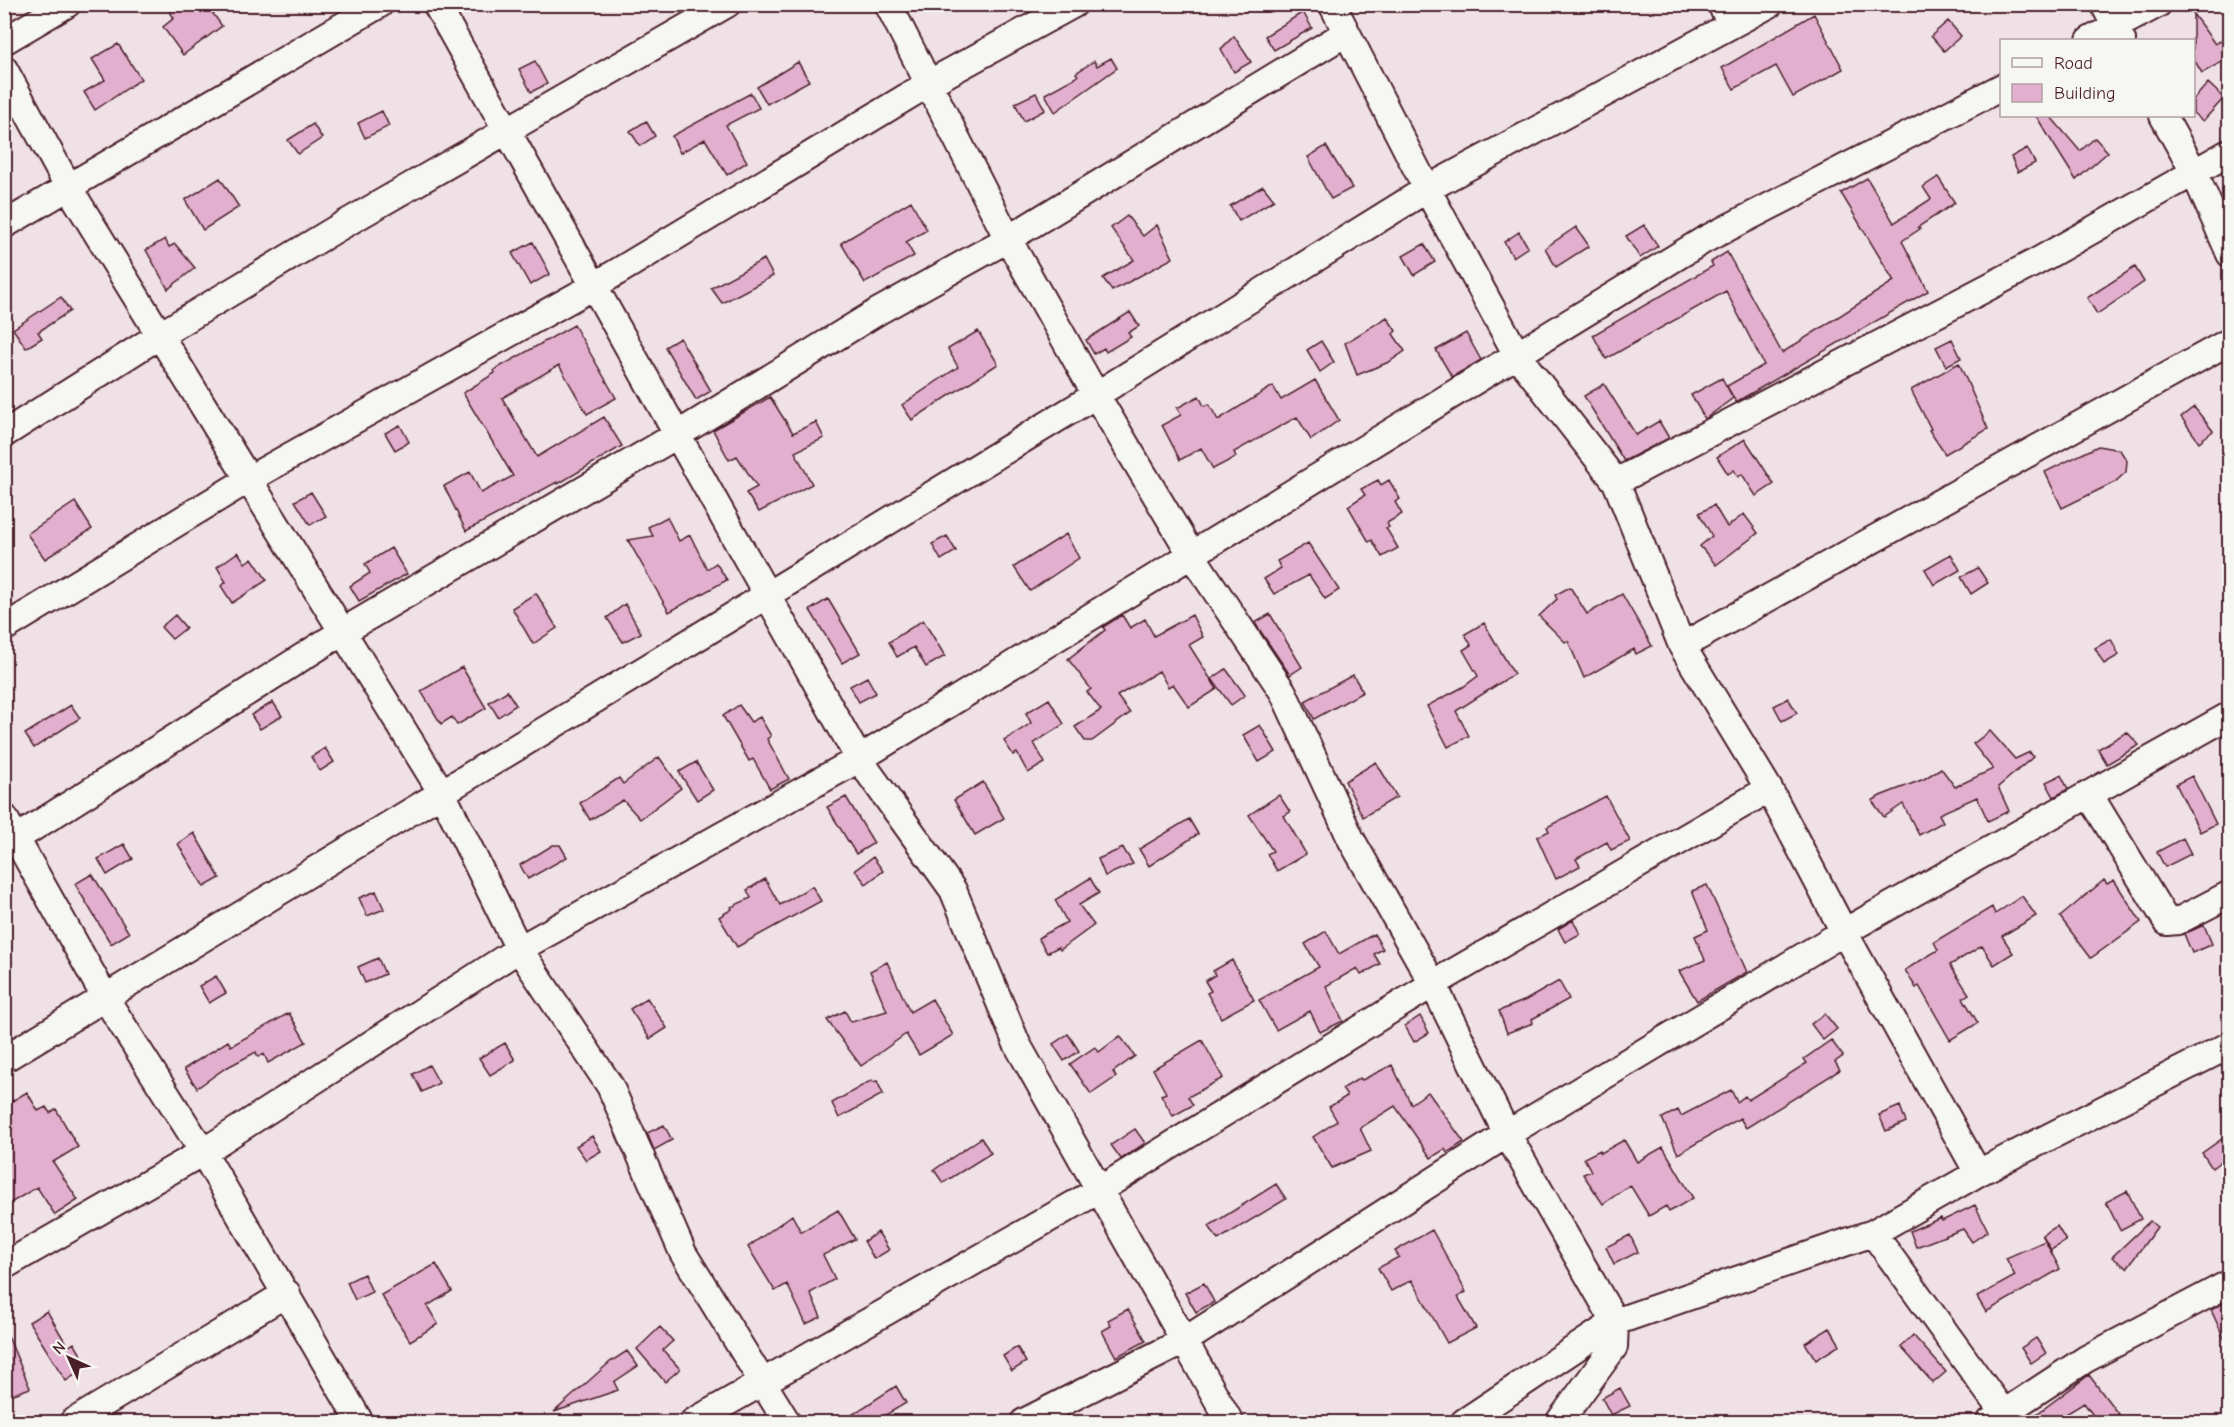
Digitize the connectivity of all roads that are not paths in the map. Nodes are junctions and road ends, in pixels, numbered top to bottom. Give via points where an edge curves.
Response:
1 (67, 4) edge
2 (380, 4) edge
3 (436, 4) edge
4 (727, 4) edge
5 (888, 4) edge
6 (1074, 4) edge
7 (1332, 4) edge
8 (1770, 4) edge
9 (2158, 4) edge
10 (1726, 15) edge
11 (2113, 24) edge
12 (1347, 33) junction
13 (2091, 39) edge
14 (4, 41) edge
15 (4, 69) edge
16 (928, 84) junction
17 (2000, 88) edge
18 (2164, 117) edge
19 (508, 132) junction
20 (2229, 152) edge
21 (2194, 172) junction
22 (69, 188) junction
23 (1427, 189) junction
24 (4, 225) edge
25 (1008, 239) junction
26 (2229, 254) edge
27 (594, 286) junction
28 (160, 334) junction
29 (2229, 341) edge
30 (1517, 355) junction
31 (1096, 395) junction
32 (4, 434) edge
33 (677, 435) junction
34 (249, 479) junction
35 (1616, 482) junction
36 (1191, 554) junction
37 (768, 596) junction
38 (4, 628) edge
39 (342, 632) junction
40 (1682, 646) junction
41 (2229, 715) edge
42 (859, 759) junction
43 (1769, 789) junction
44 (442, 793) junction
45 (2089, 794) junction
46 (9, 833) edge
47 (2229, 894) edge
48 (1844, 932) junction
49 (519, 950) junction
50 (1433, 984) junction
51 (106, 999) junction
52 (2229, 1045) edge
53 (4, 1059) edge
54 (1507, 1134) junction
55 (204, 1152) junction
56 (1978, 1173) junction
57 (1099, 1190) junction
58 (1873, 1233) junction
59 (4, 1266) edge
60 (2229, 1283) edge
61 (287, 1293) junction
62 (1615, 1322) junction
63 (1184, 1341) junction
64 (763, 1383) junction
65 (2001, 1420) edge
66 (73, 1422) edge
67 (360, 1422) edge
68 (693, 1422) edge
69 (787, 1422) edge
70 (1024, 1422) edge
71 (1230, 1422) edge
72 (1464, 1422) edge
73 (1559, 1422) edge

1 - 14 street
2 - 22 street
3 - 19 street
4 - 19 street
5 - 16 street
6 - 16 street
7 - 12 street
8 - 10 street
9 - 11 street
10 - 23 street
11 - 13 street
12 - 23 street
12 - 25 street
15 - 22 street
16 - 25 street
16 - 27 street
17 - 30 street via 1704,240
18 - 21 street
19 - 27 street
19 - 28 street
20 - 21 street
21 - 26 street
21 - 35 street via 2036,262
22 - 24 street
22 - 28 street
23 - 30 street
23 - 31 street
25 - 31 street
25 - 33 street via 877,312
27 - 33 street
27 - 34 street
28 - 32 street
28 - 34 street
29 - 40 street
30 - 35 street
30 - 36 street
31 - 36 street
31 - 37 street
33 - 37 street
33 - 39 street
34 - 38 street
34 - 39 street
35 - 40 street
36 - 42 street
36 - 50 street via 1283,692 1351,839
37 - 42 street
37 - 44 street
39 - 44 street
39 - 46 street
40 - 43 street
41 - 45 street
42 - 49 street
42 - 57 street via 953,890 1017,1044
43 - 48 street
43 - 50 street
44 - 49 street
44 - 51 street
45 - 47 street via 2167,922 2178,921
45 - 48 street
46 - 51 street
48 - 54 street
48 - 56 street
49 - 55 street
49 - 64 street via 610,1086 683,1253
50 - 54 street
50 - 57 street
51 - 53 street
51 - 55 street
52 - 56 street
54 - 62 street
54 - 63 street
55 - 59 street
55 - 61 street
56 - 58 street
57 - 63 street
57 - 64 street
58 - 62 street
58 - 65 street
60 - 65 street via 2086,1359
61 - 66 street
61 - 67 street
62 - 72 street
62 - 73 street via 1614,1347
63 - 70 street
63 - 71 street
64 - 68 street
64 - 69 street

